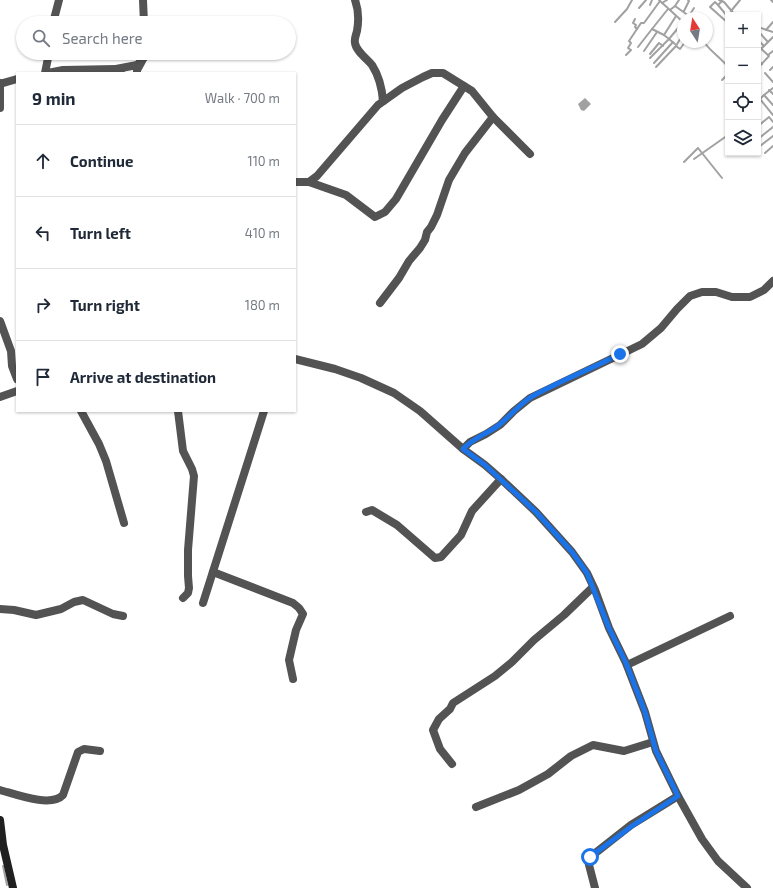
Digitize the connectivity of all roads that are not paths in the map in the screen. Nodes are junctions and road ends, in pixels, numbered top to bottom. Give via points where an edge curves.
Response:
1 (58, 0) edge
2 (143, 0) edge
3 (355, 0) edge
4 (55, 16) edge
5 (144, 16) edge
6 (48, 60) edge
7 (141, 60) edge
8 (142, 60) edge
9 (119, 71) edge
10 (45, 72) edge
11 (53, 72) edge
12 (137, 72) edge
13 (16, 79) edge
14 (0, 84) edge
15 (464, 86) junction
16 (382, 87) junction
17 (397, 92) junction
18 (383, 101) junction
19 (0, 108) edge
20 (493, 117) junction
21 (530, 154) dead end
22 (296, 182) edge
23 (309, 182) junction
24 (773, 281) edge
25 (380, 303) dead end
26 (0, 321) edge
27 (296, 360) edge
28 (16, 376) edge
29 (16, 391) edge
30 (0, 397) edge
31 (82, 412) edge
32 (178, 412) edge
33 (264, 412) edge
34 (463, 449) junction
35 (501, 478) junction
36 (366, 512) dead end
37 (124, 523) dead end
38 (213, 572) junction
39 (593, 587) junction
40 (183, 598) dead end
41 (203, 603) dead end
42 (0, 609) edge
43 (123, 616) dead end
44 (730, 616) dead end
45 (627, 665) junction
46 (293, 679) dead end
47 (653, 742) junction
48 (100, 751) dead end
49 (452, 764) dead end
50 (0, 790) edge
51 (678, 796) junction
52 (476, 807) dead end
53 (0, 820) edge
54 (13, 888) edge
55 (595, 888) edge
56 (747, 888) edge

1 - 4 street
2 - 5 street
3 - 16 street via 359,19 354,42 373,66
6 - 10 street
7 - 9 street via 137,65
8 - 12 street
9 - 11 street
13 - 14 street
14 - 19 street
15 - 17 street via 443,73 432,73
15 - 20 street via 472,91
15 - 23 street via 396,199 385,212 374,217 346,195
16 - 17 street via 391,93
16 - 18 street
17 - 18 street
18 - 23 street
20 - 21 street
20 - 25 street via 465,153 449,180 425,240
22 - 23 street
24 - 34 street via 764,290 750,297 732,297 716,292 702,292 690,296 661,328 642,344 530,398 500,424
26 - 28 street via 11,351
27 - 34 street via 361,378 394,393 420,411
29 - 30 street
31 - 37 street via 106,461
32 - 40 street via 182,451 194,476 188,550 190,588
33 - 38 street
34 - 35 street
35 - 36 street via 472,511 461,535 441,557 435,558 397,525 372,510
35 - 39 street via 572,552 587,573
38 - 41 street
38 - 46 street via 293,602 300,608 302,614 289,660
39 - 45 street
39 - 49 street via 499,673 453,703 450,710 439,719 433,730 440,749
42 - 43 street via 36,615 83,600
44 - 45 street
45 - 47 street via 645,712
47 - 51 street
47 - 52 street via 624,751 592,745 519,790
48 - 50 street via 84,749 78,752 63,795 55,800 34,799
51 - 55 street via 589,858
51 - 56 street via 702,839 718,861
53 - 54 street

